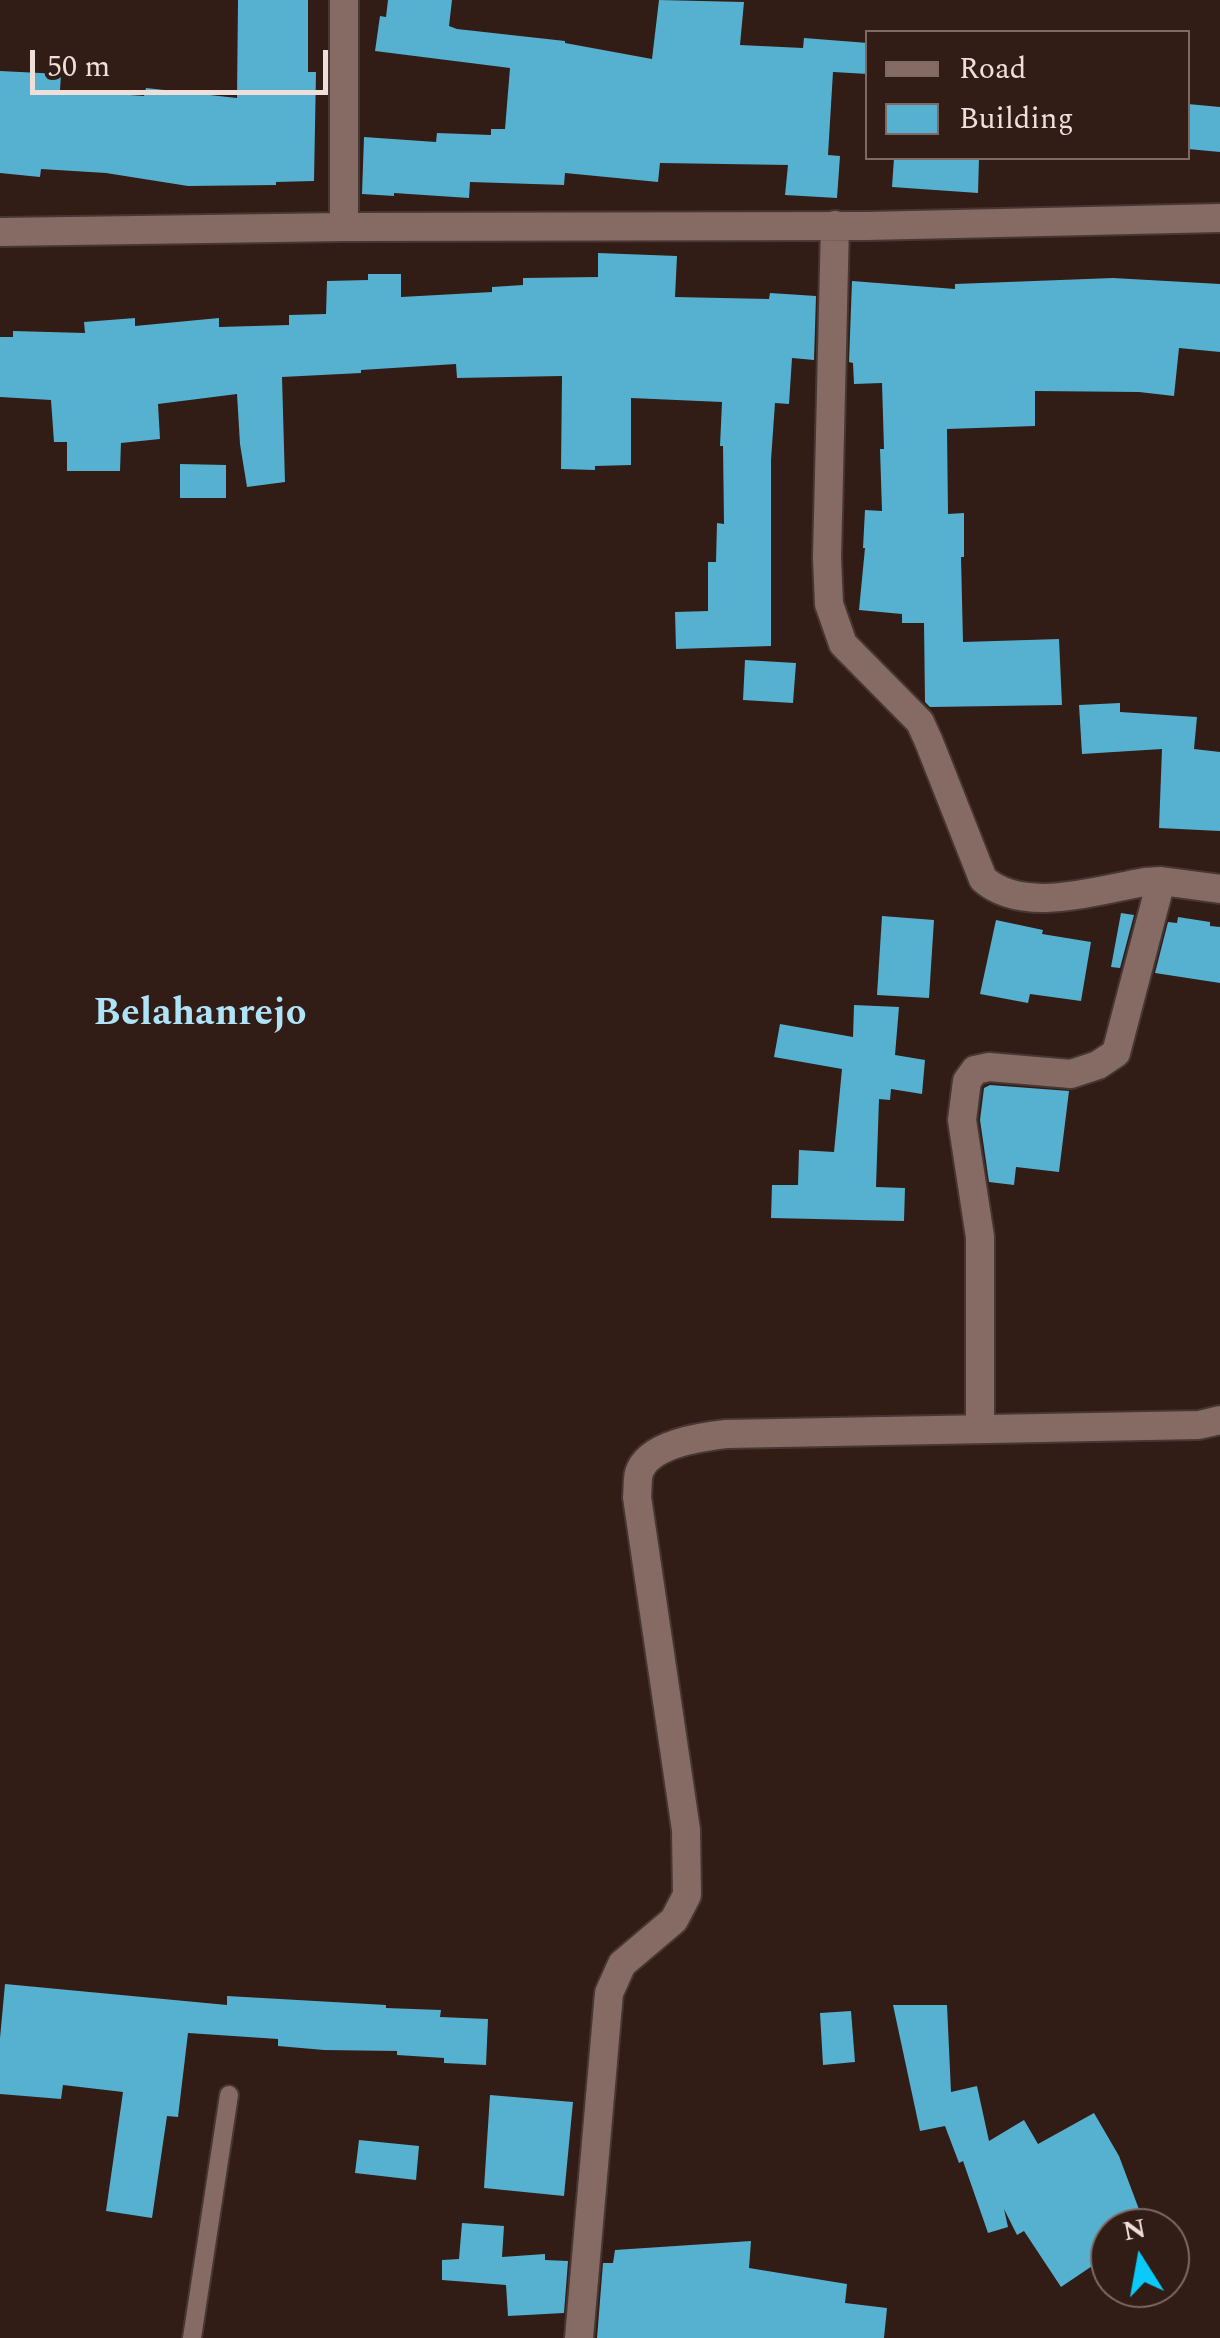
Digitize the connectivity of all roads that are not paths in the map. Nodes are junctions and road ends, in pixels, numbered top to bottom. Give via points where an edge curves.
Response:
1 (344, 0) edge
2 (1220, 218) edge
3 (835, 225) junction
4 (344, 227) junction
5 (0, 232) edge
6 (1161, 881) junction
7 (1220, 889) edge
8 (1220, 1420) edge
9 (980, 1429) junction
10 (230, 2094) dead end
11 (192, 2338) edge
12 (579, 2338) edge

1 - 4 street
2 - 3 street
3 - 4 street
3 - 6 street via 826,558 829,604 843,644 920,722 983,879 994,889 1048,900
4 - 5 street
6 - 7 street
6 - 9 street via 1116,1053 1071,1074 988,1066 967,1081 962,1120 980,1237
8 - 9 street
9 - 12 street via 726,1434 671,1444 640,1469 637,1498 686,1830 687,1895 674,1920 622,1964 608,1993
10 - 11 lane

